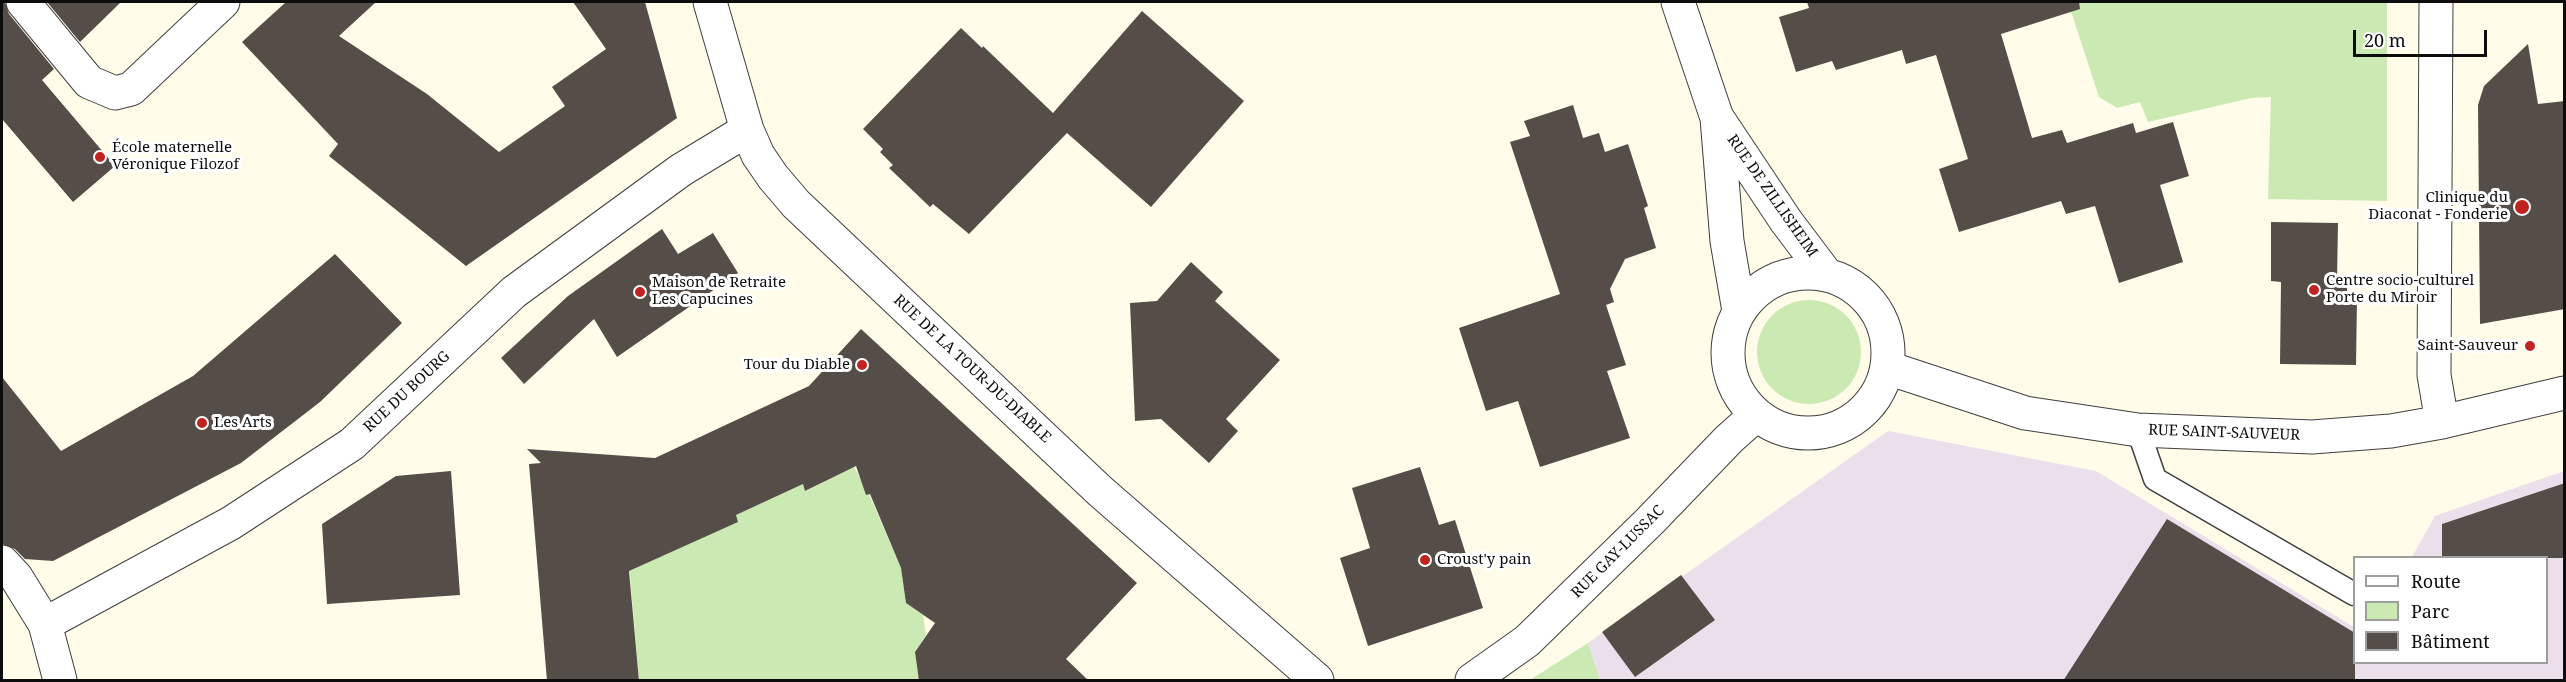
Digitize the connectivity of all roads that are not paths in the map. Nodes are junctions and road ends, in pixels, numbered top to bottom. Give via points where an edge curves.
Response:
1 (23, 2) edge
2 (224, 2) edge
3 (710, 2) edge
4 (1678, 2) edge
5 (2436, 2) edge
6 (1718, 118) junction
7 (747, 130) junction
8 (1826, 274) junction
9 (1739, 311) junction
10 (1888, 368) junction
11 (2565, 393) edge
12 (1756, 415) junction
13 (2442, 422) junction
14 (2138, 430) junction
15 (2, 562) edge
16 (2353, 593) edge
17 (45, 624) junction
18 (60, 681) edge
19 (1317, 681) edge
20 (1472, 681) edge

1 - 2 street via 88,82 115,93 131,89
3 - 7 street, RUE DE LA TOUR-DU-DIABLE
4 - 6 street, RUE DE ZILLISHEIM
5 - 13 street via 2434,375
6 - 8 street, RUE DE ZILLISHEIM
6 - 9 street, RUE DE ZILLISHEIM via 1726,241
7 - 17 street, RUE DU BOURG via 681,170 514,292 352,444 231,523
7 - 19 street, RUE DE LA TOUR-DU-DIABLE via 758,155 796,204 1100,491
8 - 9 street via 1801,273 1777,279 1755,292
8 - 10 street via 1854,286 1876,309 1888,337
9 - 12 street via 1729,338 1729,366 1738,393
10 - 12 street via 1878,394 1860,416 1835,429 1808,434 1789,431
10 - 14 street, RUE SAINT-SAUVEUR via 2025,413
11 - 13 street, RUE SAINT-SAUVEUR
12 - 20 street, RUE GAY-LUSSAC via 1527,641
13 - 14 street, RUE SAINT-SAUVEUR via 2391,431 2312,436
14 - 16 lane via 2155,479
15 - 17 street
17 - 18 street

